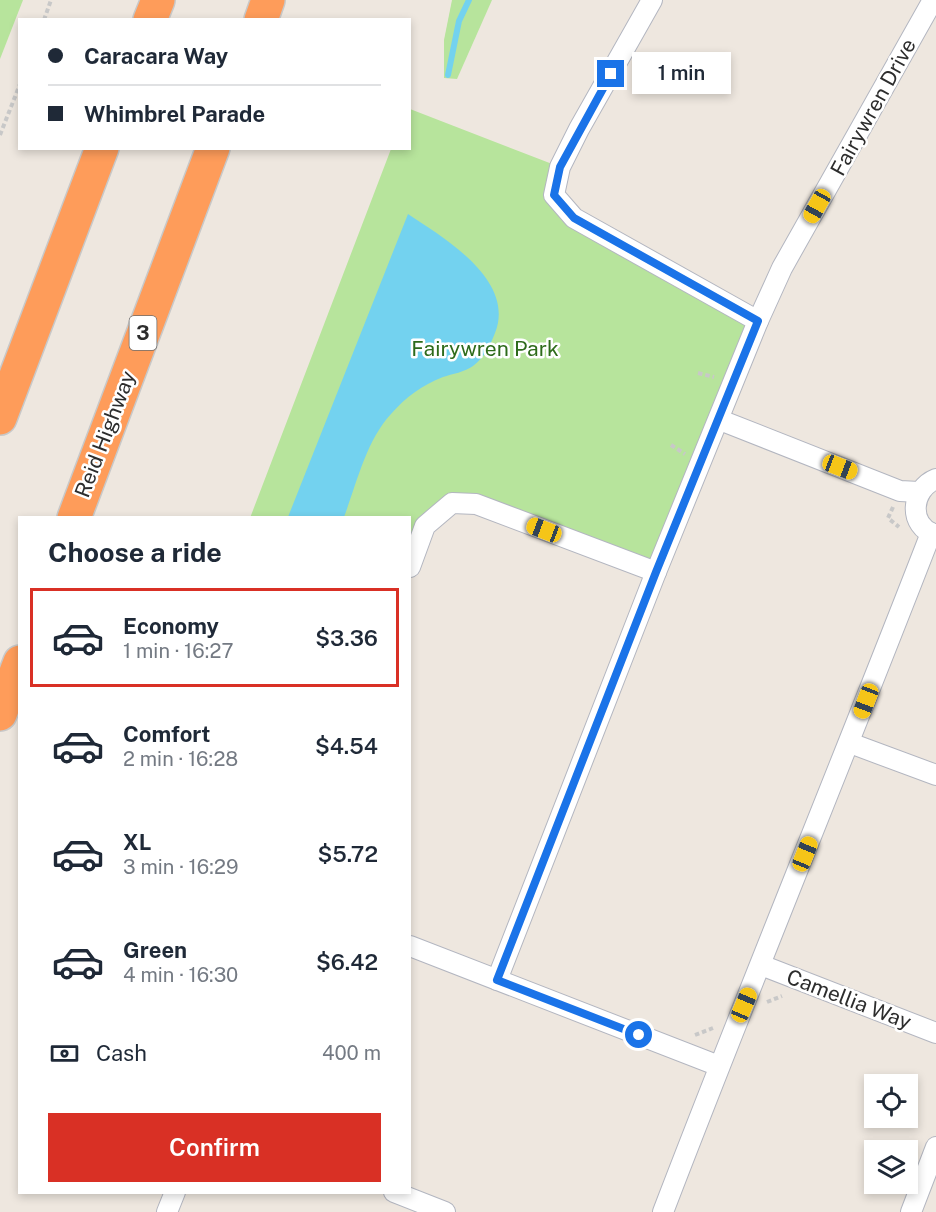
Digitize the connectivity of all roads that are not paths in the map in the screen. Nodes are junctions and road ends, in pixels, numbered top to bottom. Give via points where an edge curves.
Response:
1 (158, 0) edge
2 (268, 0) edge
3 (652, 0) edge
4 (933, 0) edge
5 (151, 18) edge
6 (262, 18) edge
7 (101, 150) edge
8 (212, 150) edge
9 (758, 321) junction
10 (0, 418) edge
11 (720, 420) junction
12 (936, 479) edge
13 (919, 492) junction
14 (75, 516) edge
15 (933, 534) edge
16 (411, 564) edge
17 (656, 572) junction
18 (18, 667) edge
19 (0, 714) edge
20 (850, 743) junction
21 (936, 776) edge
22 (411, 946) edge
23 (761, 965) junction
24 (497, 980) junction
25 (936, 1033) edge
26 (719, 1066) junction
27 (936, 1147) edge
28 (174, 1194) edge
29 (399, 1194) edge
30 (167, 1212) edge
31 (445, 1212) edge
32 (663, 1212) edge
33 (911, 1212) edge

1 - 5 highway
2 - 6 highway
3 - 9 street via 579,129 560,167 554,195 574,218
4 - 9 street, Fairywren Drive via 782,268
7 - 10 highway
8 - 14 highway, Reid Highway / 3
9 - 11 street, Fairywren Drive
11 - 13 street via 900,491
11 - 17 street, Fairywren Drive
12 - 13 street
13 - 15 street via 916,515 921,526
15 - 20 street
16 - 17 street via 425,526 452,503 477,504
17 - 24 street, Fairywren Drive
18 - 19 highway
20 - 21 street
20 - 23 street
22 - 24 street
23 - 25 street, Camellia Way
23 - 26 street
24 - 26 street
26 - 32 street
27 - 33 street
28 - 30 street
29 - 31 street

